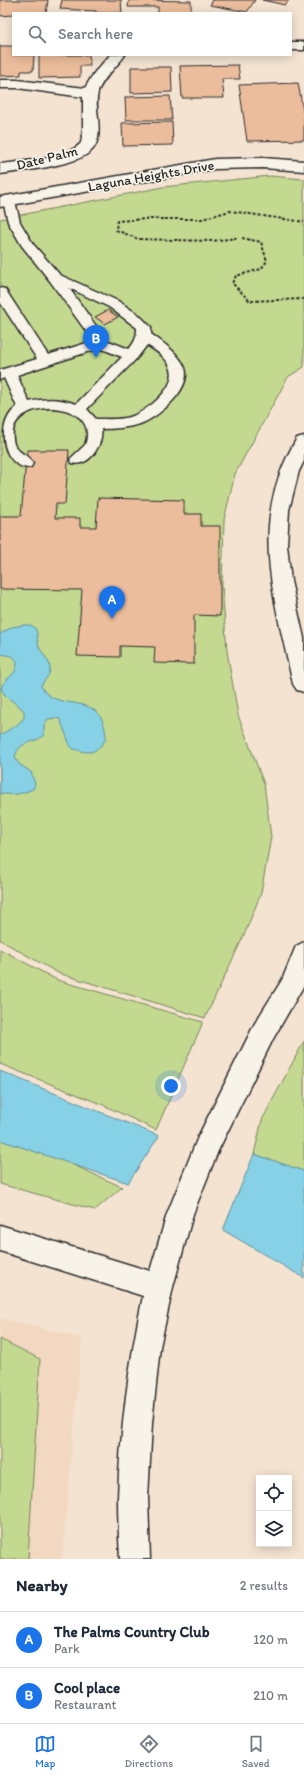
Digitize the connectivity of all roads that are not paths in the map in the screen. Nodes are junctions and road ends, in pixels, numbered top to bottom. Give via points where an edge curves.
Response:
1 (292, 46) edge
2 (304, 46) edge
3 (117, 56) edge
4 (0, 84) edge
5 (90, 93) junction
6 (304, 166) edge
7 (0, 170) edge
8 (4, 201) edge
9 (55, 278) junction
10 (0, 292) edge
11 (144, 336) junction
12 (101, 343) junction
13 (132, 355) junction
14 (45, 362) junction
15 (4, 374) edge
16 (24, 408) junction
17 (78, 409) junction
18 (93, 424) junction
19 (304, 442) edge
20 (77, 460) dead end
21 (26, 463) dead end
22 (304, 684) edge
23 (304, 953) edge
24 (0, 1238) edge
25 (159, 1287) junction
26 (136, 1559) edge

1 - 2 street
3 - 5 street via 104,69
4 - 5 street
5 - 7 street, Date Palm via 90,140 87,147 66,157
6 - 8 street, Laguna Heights Drive via 263,163 214,164
8 - 9 lane via 28,246
9 - 11 lane via 115,305 135,318 144,327
9 - 12 lane
10 - 14 lane
11 - 13 lane
11 - 18 lane via 172,358 179,372 177,384 167,398 149,414 120,423
12 - 13 lane
12 - 14 lane
13 - 17 lane
14 - 15 lane
15 - 16 lane
16 - 17 lane via 42,403 61,404
16 - 21 lane via 12,417 6,430 5,443 12,455
17 - 18 lane
18 - 20 lane via 95,437 90,449
19 - 22 street via 290,471 279,510 277,545 281,581
23 - 25 street via 292,985 264,1032 207,1146 180,1214
24 - 25 street
25 - 26 street via 146,1347 138,1423 133,1498

